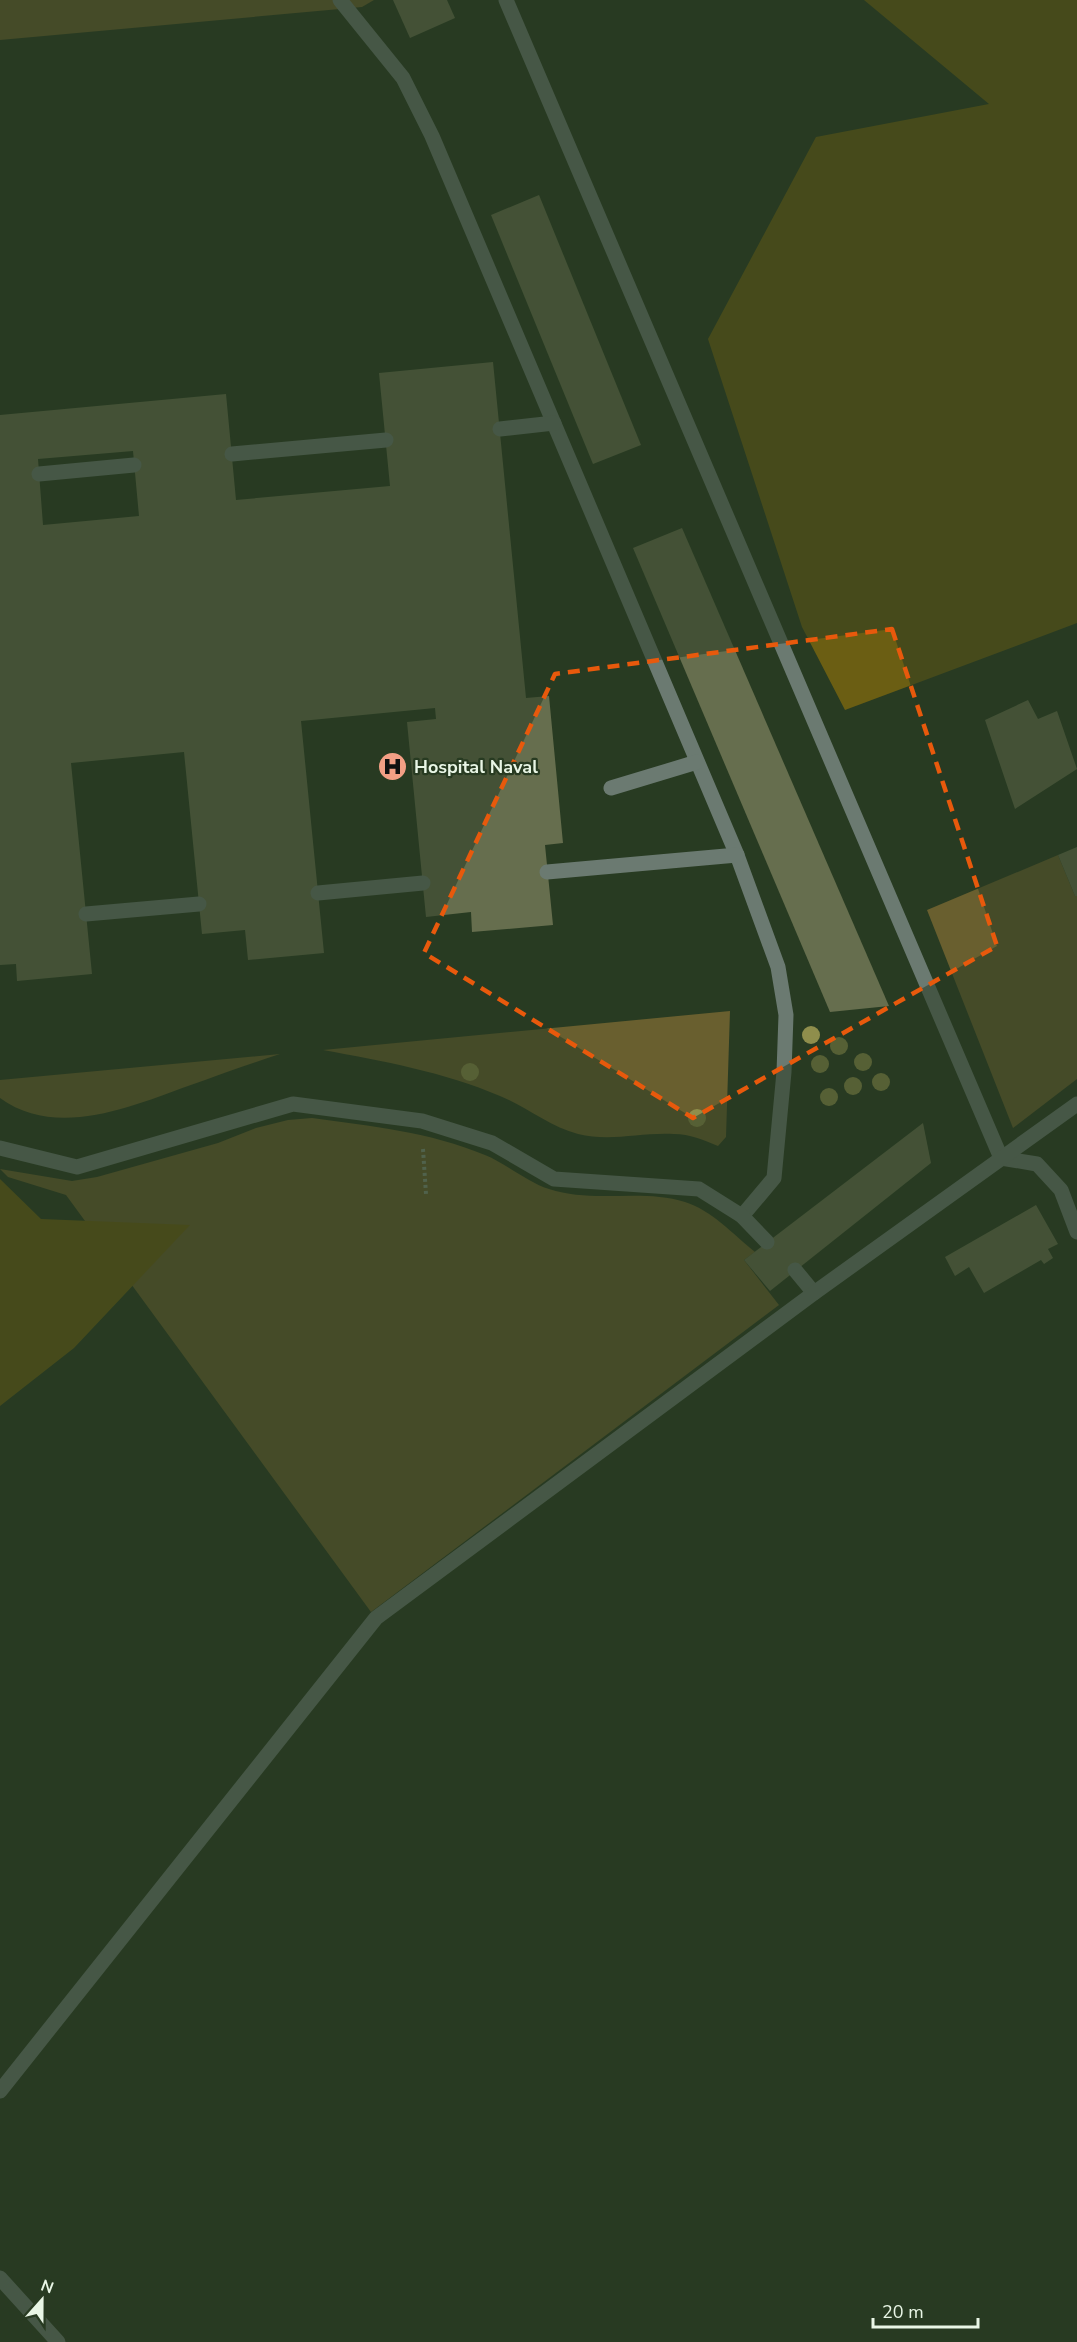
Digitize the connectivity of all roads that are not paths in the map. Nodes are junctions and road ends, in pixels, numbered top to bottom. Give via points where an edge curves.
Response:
1 (340, 0) edge
2 (506, 0) edge
3 (554, 423) junction
4 (500, 429) dead end
5 (386, 440) dead end
6 (232, 454) dead end
7 (134, 465) dead end
8 (39, 474) dead end
9 (697, 762) junction
10 (610, 788) dead end
11 (737, 855) junction
12 (548, 872) dead end
13 (423, 884) dead end
14 (318, 893) dead end
15 (199, 904) dead end
16 (86, 914) dead end
17 (1077, 1104) edge
18 (0, 1148) edge
19 (1001, 1158) junction
20 (742, 1216) junction
21 (1077, 1232) edge
22 (768, 1242) dead end
23 (795, 1270) dead end
24 (814, 1293) junction
25 (0, 2091) edge
26 (0, 2278) edge
27 (58, 2342) edge

1 - 3 street via 403,78 432,136
2 - 19 street
3 - 4 street
3 - 9 street
5 - 6 street
7 - 8 street
9 - 10 street
9 - 11 street
11 - 12 street
11 - 20 street via 778,967 786,1015 774,1178
13 - 14 street
15 - 16 street
17 - 19 street
18 - 20 street via 76,1167 293,1104 422,1121 492,1143 554,1179 699,1189
19 - 21 street via 1037,1164 1061,1190
19 - 24 street
20 - 22 street
23 - 24 street
24 - 25 street via 376,1618
26 - 27 street

